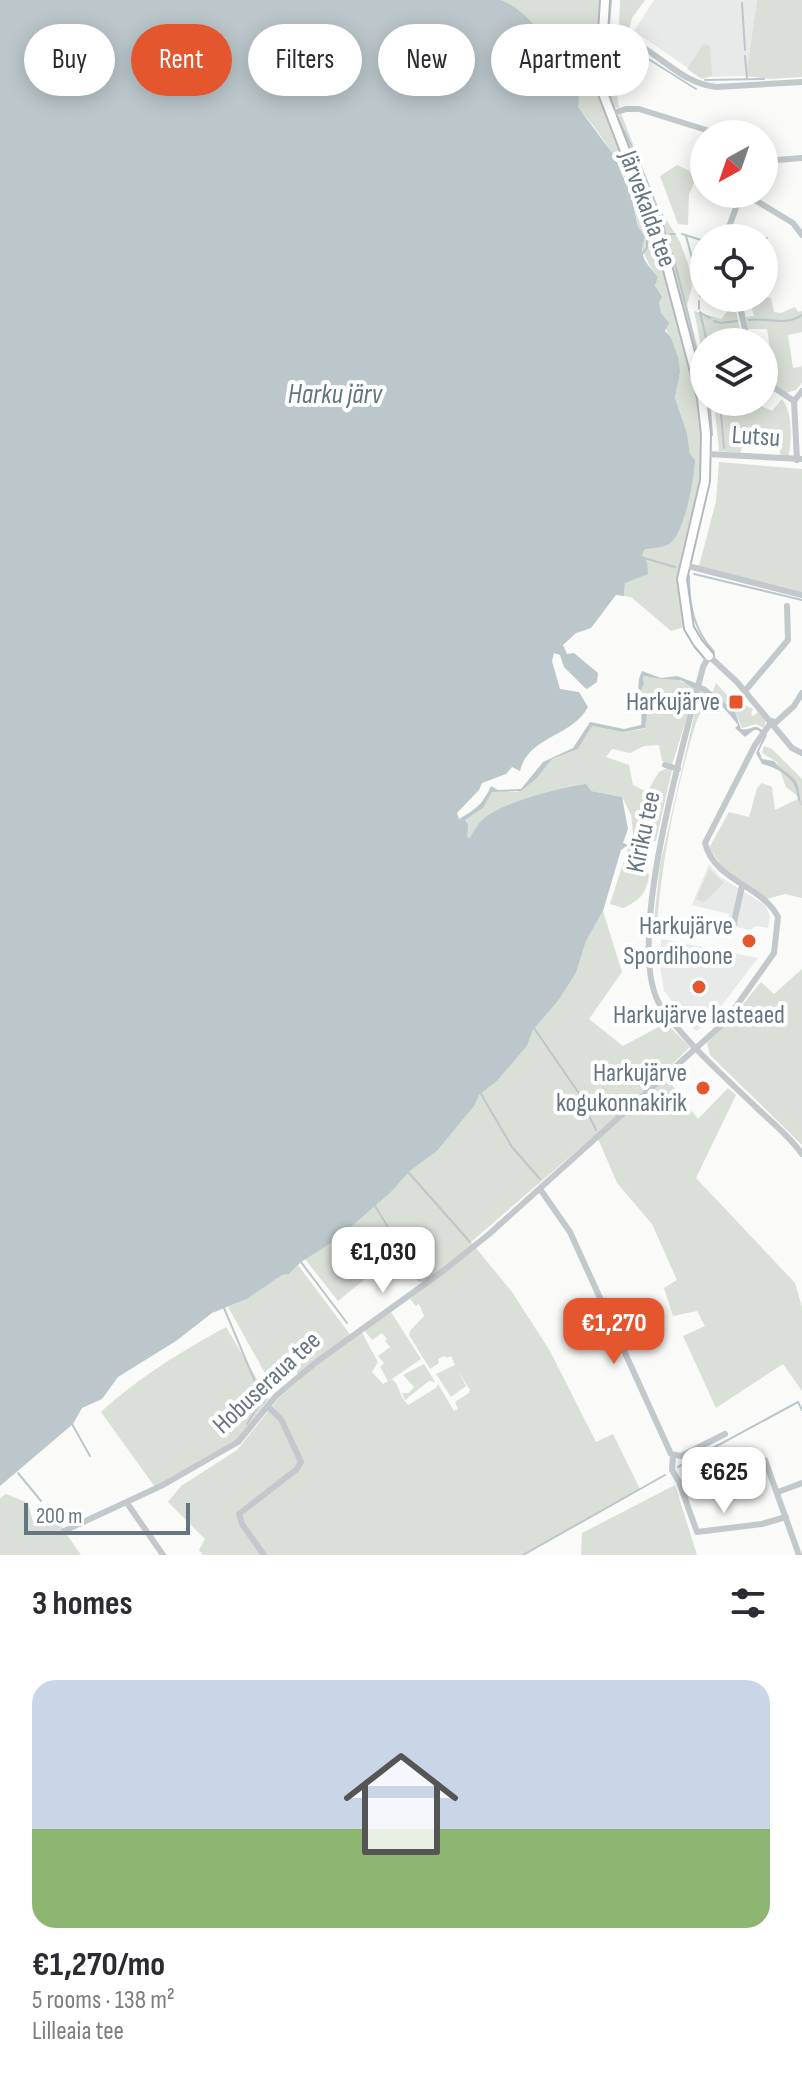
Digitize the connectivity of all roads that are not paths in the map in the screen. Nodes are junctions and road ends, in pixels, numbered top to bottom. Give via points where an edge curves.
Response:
1 (605, 0) edge
2 (604, 24) edge
3 (649, 52) edge
4 (802, 82) edge
5 (605, 96) edge
6 (611, 114) junction
7 (690, 125) edge
8 (802, 158) edge
9 (778, 160) edge
10 (767, 208) edge
11 (802, 235) edge
12 (778, 390) edge
13 (802, 391) edge
14 (794, 401) junction
15 (707, 454) junction
16 (799, 460) edge
17 (684, 565) junction
18 (802, 595) edge
19 (787, 606) dead end
20 (709, 656) junction
21 (745, 691) junction
22 (802, 693) edge
23 (773, 722) junction
24 (802, 753) edge
25 (665, 765) dead end
26 (678, 769) junction
27 (742, 886) junction
28 (733, 927) dead end
29 (697, 1047) junction
30 (802, 1154) edge
31 (540, 1189) junction
32 (268, 1407) junction
33 (725, 1434) dead end
34 (673, 1456) junction
35 (765, 1460) dead end
36 (802, 1483) edge
37 (778, 1492) junction
38 (127, 1503) junction
39 (786, 1517) junction
40 (64, 1531) dead end
41 (163, 1555) edge
42 (264, 1555) edge
43 (799, 1555) edge

1 - 2 street, Järvekalda tee
3 - 4 street via 703,85
5 - 6 street, Järvekalda tee
6 - 7 street via 639,109
6 - 15 street, Järvekalda tee via 669,269 702,398
8 - 9 street
10 - 11 street
12 - 14 street
13 - 14 street
14 - 16 street
15 - 16 street, Lutsu
15 - 17 street, Järvekalda tee via 702,503
17 - 18 street
17 - 20 street, Järvekalda tee via 689,628
19 - 21 street via 788,640
20 - 21 street, Järvekalda tee
20 - 26 street, Kiriku tee
21 - 23 street, Järvekalda tee
22 - 23 street
23 - 24 street, Järvekalda tee
23 - 27 street via 705,843 718,869
25 - 26 street
26 - 29 street, Kiriku tee via 653,890 650,978 661,1007
27 - 28 street
27 - 29 street, Hobuseraua tee via 778,917 771,958 732,1014
29 - 30 street, Kiriku tee
29 - 31 street, Hobuseraua tee
31 - 32 street, Hobuseraua tee via 443,1271 324,1355
31 - 34 street via 570,1232
32 - 38 street, Hobuseraua tee via 238,1442
32 - 42 street via 281,1419 301,1462 239,1514
33 - 34 street
34 - 39 street via 672,1470 697,1532
35 - 37 street
36 - 37 street
37 - 39 street
38 - 40 street, Hobuseraua tee
38 - 41 street
39 - 43 street

